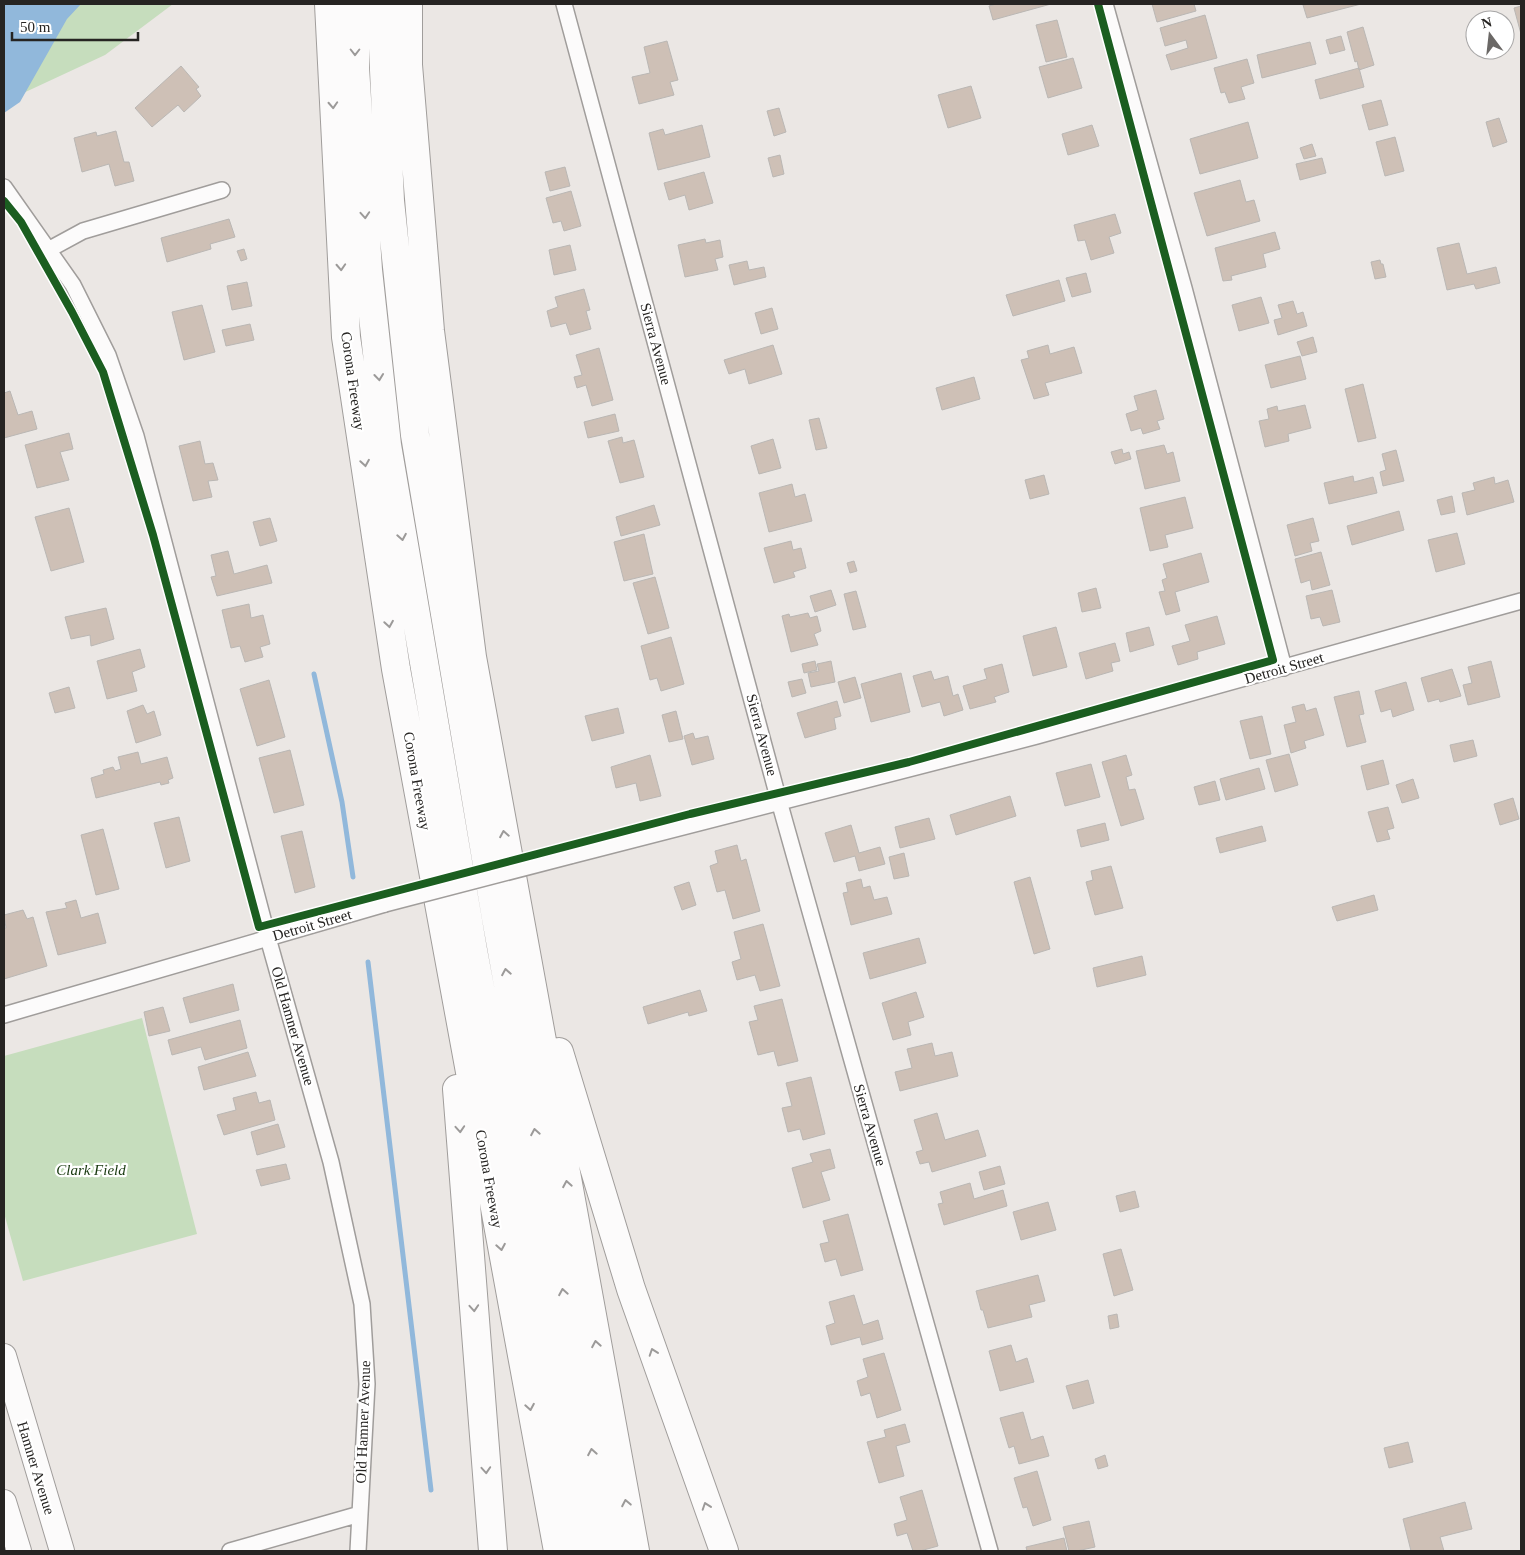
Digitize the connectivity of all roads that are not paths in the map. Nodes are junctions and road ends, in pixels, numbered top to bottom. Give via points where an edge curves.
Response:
1 (329, 4) edge
2 (355, 4) edge
3 (381, 4) edge
4 (408, 4) edge
5 (564, 4) edge
6 (1105, 4) edge
7 (4, 187) edge
8 (222, 190) dead end
9 (48, 250) junction
10 (1521, 601) edge
11 (1284, 668) junction
12 (779, 801) junction
13 (521, 927) junction
14 (268, 938) junction
15 (446, 940) junction
16 (4, 1015) edge
17 (4, 1356) edge
18 (4, 1502) edge
19 (360, 1514) junction
20 (19, 1551) edge
21 (62, 1551) edge
22 (230, 1551) edge
23 (358, 1551) edge
24 (493, 1551) edge
25 (558, 1551) edge
26 (586, 1551) edge
27 (610, 1551) edge
28 (636, 1551) edge
29 (724, 1551) edge
30 (990, 1551) edge

1 -> 15 highway, Corona Freeway via 346,337 396,669
2 -> 26 highway via 355,68 368,270 386,445 472,950
27 -> 3 highway via 496,918 415,435 390,202
13 -> 4 highway via 472,657 430,332 408,65
5 - 12 street, Sierra Avenue
6 - 11 street
7 - 9 street, Old Hamner Avenue
8 - 9 street via 83,231
9 - 14 street, Old Hamner Avenue via 73,285 108,355 136,436
10 - 11 street, Detroit Street
11 - 12 street, Detroit Street via 1037,736
12 - 14 street, Detroit Street, bridge via 384,904
12 - 30 street, Sierra Avenue
28 -> 13 highway
29 -> 13 highway via 631,1290
14 - 16 street, Detroit Street
14 - 19 street, Old Hamner Avenue via 332,1162 362,1304 367,1384
15 -> 24 highway
15 -> 25 highway, Corona Freeway
17 - 21 main road, Hamner Avenue
18 - 20 main road
19 - 22 street
19 - 23 street, Old Hamner Avenue

